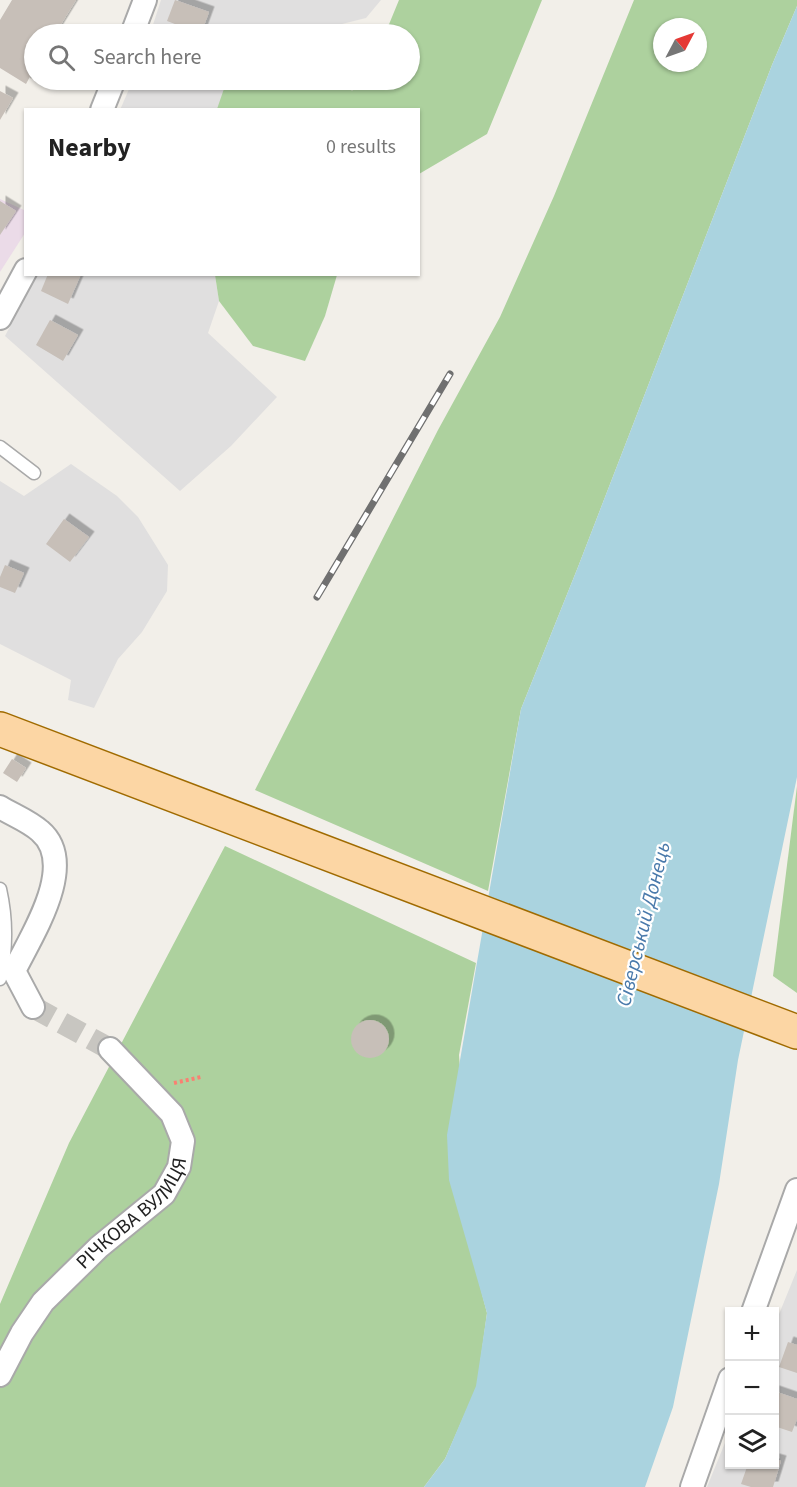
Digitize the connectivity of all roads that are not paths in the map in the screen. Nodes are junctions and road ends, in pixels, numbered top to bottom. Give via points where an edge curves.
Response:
1 (145, 0) edge
2 (136, 24) edge
3 (110, 90) edge
4 (103, 108) edge
5 (24, 274) edge
6 (0, 318) edge
7 (0, 447) edge
8 (34, 473) dead end
9 (0, 729) edge
10 (0, 807) edge
11 (0, 889) edge
12 (0, 979) edge
13 (33, 1007) tunnel mouth
14 (797, 1032) edge
15 (110, 1049) tunnel mouth
16 (797, 1190) edge
17 (754, 1307) edge
18 (0, 1375) edge
19 (725, 1391) edge
20 (692, 1487) edge

1 - 2 street
3 - 4 street
5 - 6 street
7 - 8 lane
9 - 14 main road
10 - 13 street via 41,832 52,849 57,870 48,901 14,971
11 - 12 lane via 6,913 6,955
15 - 18 street, РІЧКОВА ВУЛИЦЯ via 172,1114 183,1141 179,1167 164,1194 99,1247 43,1302
16 - 17 street
19 - 20 street

